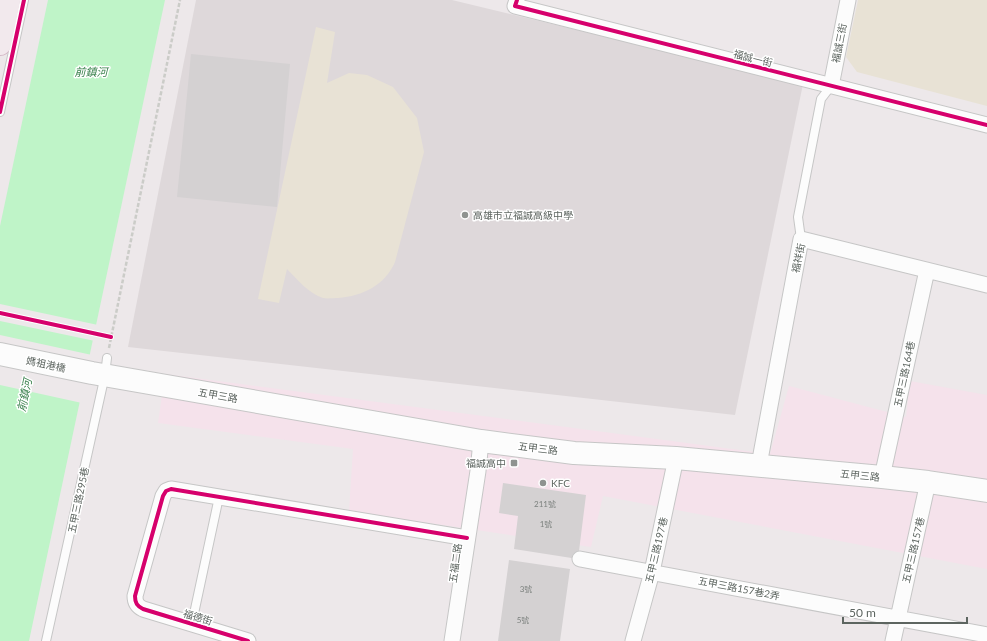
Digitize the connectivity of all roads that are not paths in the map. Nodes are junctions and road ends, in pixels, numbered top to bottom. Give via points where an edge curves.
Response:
1 (9, 0) edge
2 (24, 0) edge
3 (848, 0) edge
4 (516, 3) edge
5 (0, 44) edge
6 (831, 86) junction
7 (0, 112) edge
8 (987, 125) edge
9 (801, 239) junction
10 (927, 270) junction
11 (987, 285) edge
12 (0, 354) edge
13 (101, 369) junction
14 (481, 441) junction
15 (676, 458) junction
16 (759, 465) junction
17 (882, 477) junction
18 (928, 482) junction
19 (987, 491) edge
20 (219, 497) junction
21 (467, 538) junction
22 (580, 559) dead end
23 (652, 572) junction
24 (897, 618) junction
25 (192, 623) junction
26 (987, 635) edge
27 (46, 641) edge
28 (248, 641) edge
29 (452, 641) edge
30 (633, 641) edge
31 (893, 641) edge

1 - 5 main road
2 - 7 lane
3 - 6 street, 福誠三街
4 - 6 street, 福誠一街
6 - 8 street, 福誠一街
6 - 9 lane via 821,98 798,217
9 - 10 street, 福祥街
9 - 16 street, 福祥街
10 - 11 street, 福祥街
10 - 17 street, 五甲三路164巷
12 - 13 main road, 媽祖港橋
13 - 14 main road, 五甲三路
13 - 27 lane, 五甲三路295巷
14 - 15 main road, 五甲三路 via 574,453
14 - 21 street, 五福二路
15 - 16 main road, 五甲三路
15 - 23 street, 五甲三路197巷
16 - 17 main road, 五甲三路
17 - 18 main road, 五甲三路
18 - 19 main road, 五甲三路
18 - 24 street, 五甲三路157巷
20 - 21 street
20 - 25 lane
20 - 25 street, 福德街 via 171,489 166,492 135,596 138,606 143,609
21 - 29 street, 五福二路
22 - 23 street, 五甲三路157巷2弄
23 - 24 street, 五甲三路157巷2弄
23 - 30 street, 五甲三路197巷
24 - 26 street, 五甲三路157巷2弄
24 - 31 street, 五甲三路157巷
25 - 28 street, 福德街

